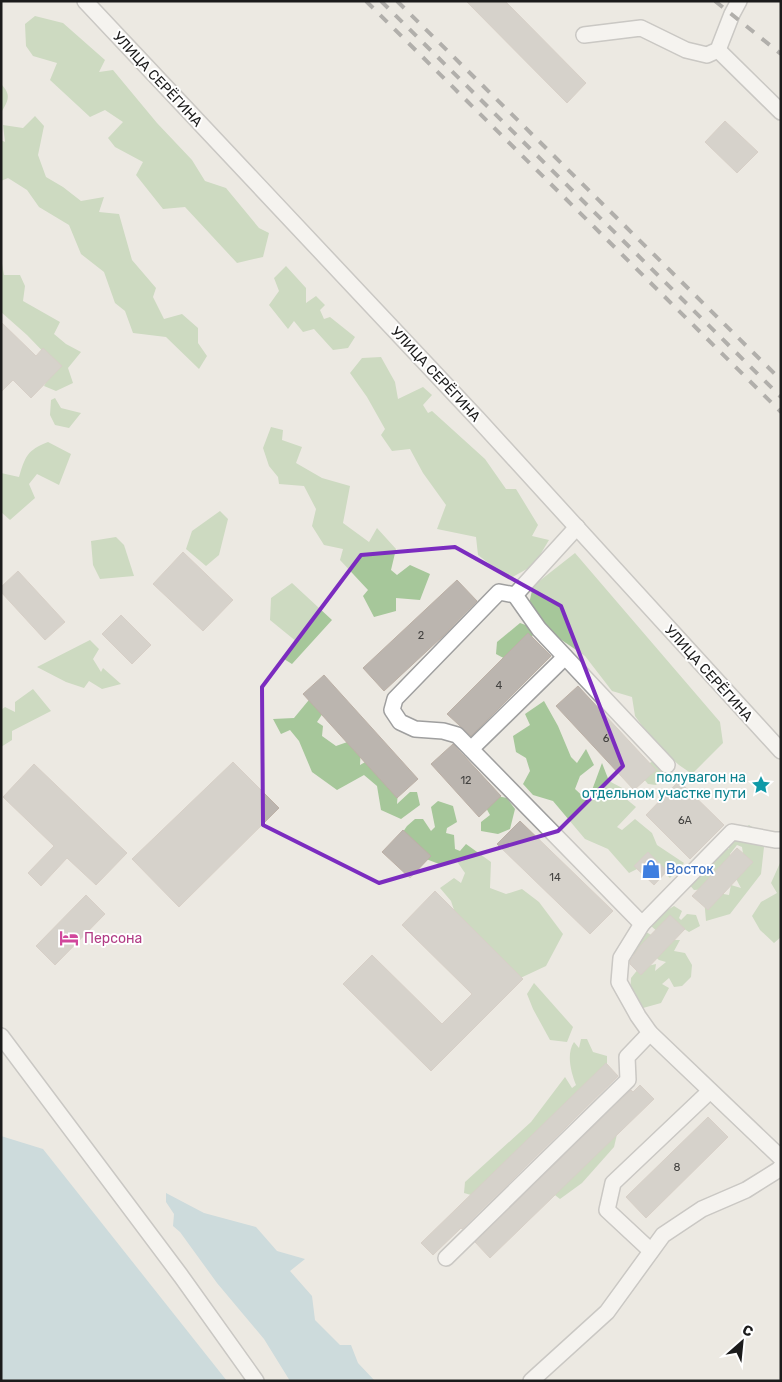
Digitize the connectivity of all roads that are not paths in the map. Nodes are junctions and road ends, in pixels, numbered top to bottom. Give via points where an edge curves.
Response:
1 (85, 1) edge
2 (739, 1) edge
3 (584, 35) dead end
4 (718, 50) junction
5 (781, 112) edge
6 (577, 528) junction
7 (515, 595) junction
8 (565, 657) junction
9 (471, 749) junction
10 (781, 751) edge
11 (667, 765) dead end
12 (781, 840) edge
13 (642, 924) junction
14 (650, 1033) junction
15 (1, 1036) edge
16 (710, 1091) junction
17 (780, 1167) edge
18 (651, 1252) junction
19 (446, 1258) dead end
20 (256, 1381) edge
21 (531, 1381) edge

1 - 6 street, УЛИЦА СЕРЁГИНА
2 - 4 street
3 - 4 street via 641,28 686,50 707,55
4 - 5 street
6 - 7 street
6 - 10 street, УЛИЦА СЕРЁГИНА
7 - 8 street via 539,629
7 - 9 street via 499,592 395,699 392,710 400,722 415,729 443,730 457,735
8 - 9 street
8 - 11 street
9 - 13 street
12 - 13 street via 732,832
13 - 14 street via 621,958 619,982
14 - 16 street
14 - 19 street via 627,1057 628,1080
15 - 20 street
16 - 17 street
16 - 18 street via 613,1183 607,1210
17 - 18 street via 746,1190 702,1209 663,1235
18 - 21 street via 607,1312

